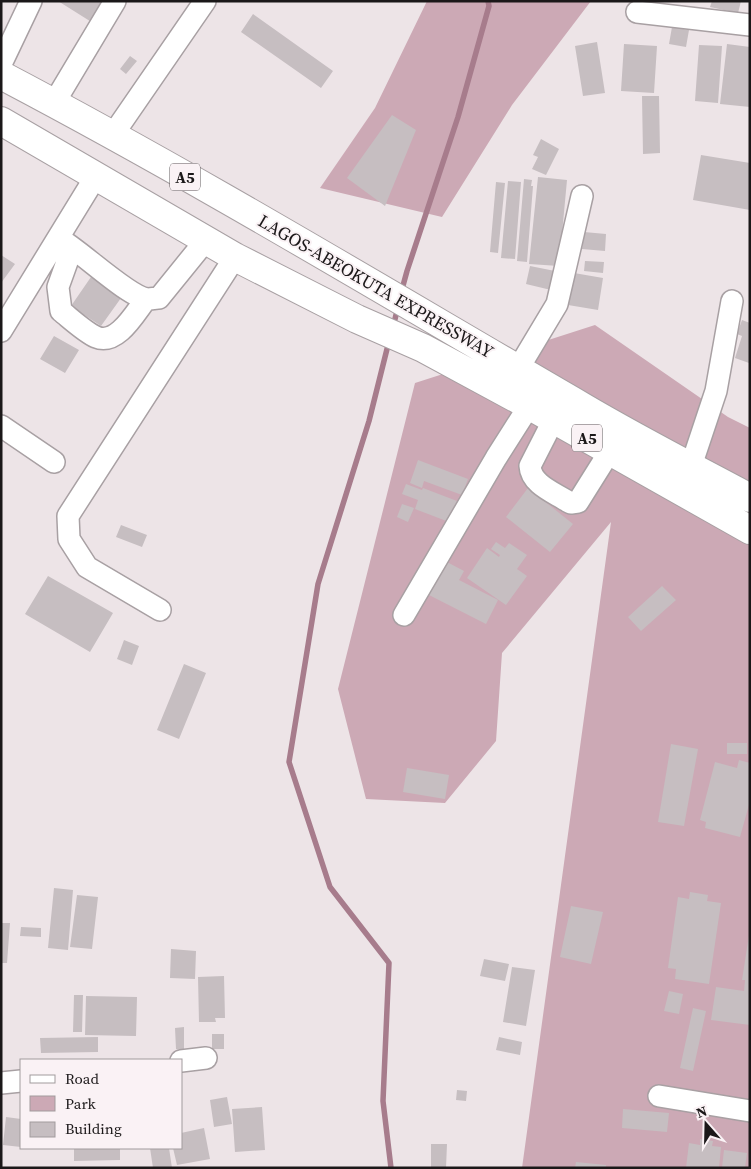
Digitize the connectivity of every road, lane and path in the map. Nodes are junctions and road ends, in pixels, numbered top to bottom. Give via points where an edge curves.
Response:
1 (31, 1) edge
2 (115, 1) edge
3 (205, 1) edge
4 (637, 12) dead end
5 (750, 25) edge
6 (1, 64) edge
7 (1, 75) edge
8 (60, 106) junction
9 (1, 121) edge
10 (112, 136) junction
11 (46, 146) junction
12 (96, 176) junction
13 (582, 196) dead end
14 (206, 240) junction
15 (65, 243) junction
16 (235, 257) junction
17 (146, 299) junction
18 (732, 301) dead end
19 (1, 331) edge
20 (518, 369) junction
21 (529, 406) junction
22 (554, 420) junction
23 (1, 426) edge
24 (610, 451) junction
25 (54, 462) dead end
26 (691, 466) junction
27 (750, 498) edge
28 (750, 530) edge
29 (160, 610) dead end
30 (404, 615) dead end
31 (206, 1058) dead end
32 (182, 1061) edge
33 (20, 1081) edge
34 (1, 1083) edge
35 (659, 1096) dead end
36 (750, 1111) edge

1 - 6 street
2 - 8 street
3 - 10 street
4 - 5 street
7 - 8 highway, LAGOS-ABEOKUTA EXPRESSWAY / A5
8 - 10 highway, LAGOS-ABEOKUTA EXPRESSWAY / A5
8 - 11 highway
9 - 11 highway, LAGOS-ABEOKUTA EXPRESSWAY / A5
10 - 20 highway, LAGOS-ABEOKUTA EXPRESSWAY / A5
11 - 12 highway, LAGOS-ABEOKUTA EXPRESSWAY / A5
12 - 14 highway, LAGOS-ABEOKUTA EXPRESSWAY / A5
12 - 15 street
13 - 20 street via 557,304
14 - 16 highway, LAGOS-ABEOKUTA EXPRESSWAY / A5
14 - 17 street via 159,298
15 - 17 street via 133,294
15 - 17 street via 58,287 61,311 97,337 117,335
15 - 19 street
16 - 21 highway, LAGOS-ABEOKUTA EXPRESSWAY / A5 via 357,319 423,348
16 - 29 street via 68,516 69,539 87,567
18 - 26 street via 716,392
20 - 26 highway, LAGOS-ABEOKUTA EXPRESSWAY / A5
21 - 22 highway, LAGOS-ABEOKUTA EXPRESSWAY / A5
21 - 30 street
22 - 24 highway, LAGOS-ABEOKUTA EXPRESSWAY / A5
22 - 24 street via 530,466 530,474 567,501 578,502
23 - 25 street
24 - 28 highway, LAGOS-ABEOKUTA EXPRESSWAY / A5
26 - 27 highway, LAGOS-ABEOKUTA EXPRESSWAY / A5
31 - 32 street
33 - 34 street
35 - 36 street

